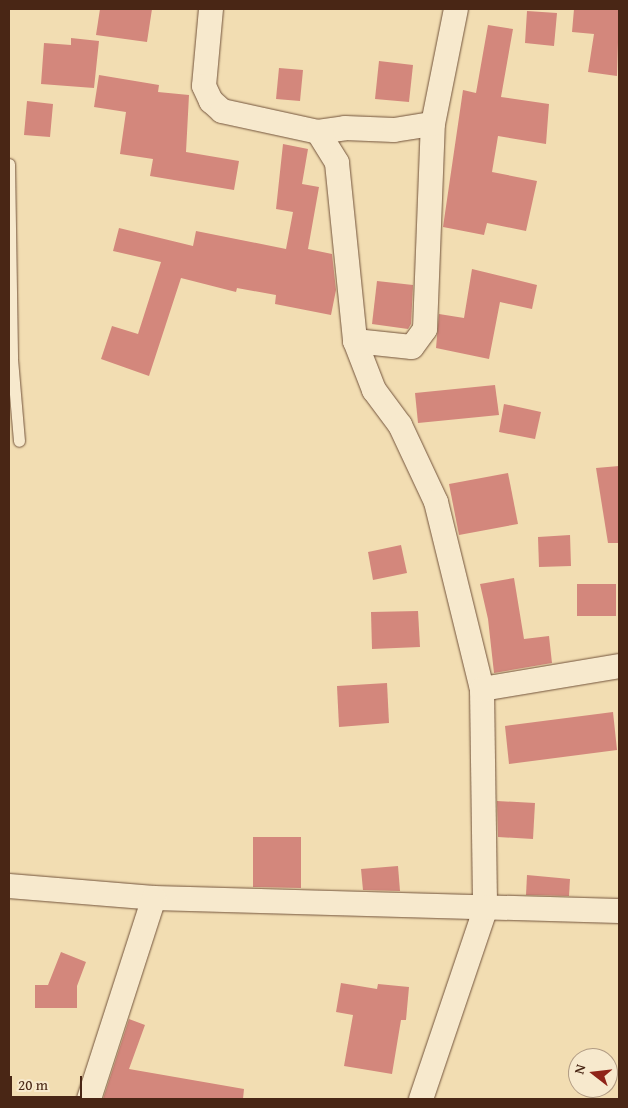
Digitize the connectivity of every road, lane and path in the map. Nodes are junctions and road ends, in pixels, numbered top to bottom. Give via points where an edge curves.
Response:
1 (211, 9) edge
2 (456, 9) edge
3 (433, 124) junction
4 (318, 132) junction
5 (9, 164) edge
6 (355, 342) junction
7 (19, 441) dead end
8 (619, 666) edge
9 (482, 689) junction
10 (9, 886) edge
11 (154, 898) junction
12 (485, 910) junction
13 (619, 911) edge
14 (89, 1099) edge
15 (421, 1099) edge

1 - 4 street via 204,86 212,101 222,111
2 - 3 street
3 - 4 street via 394,130 345,128
3 - 6 street via 424,329 412,347
4 - 6 street via 337,163
5 - 7 lane via 12,359
6 - 9 street via 374,390 400,425 436,502
8 - 9 street
9 - 12 street
10 - 11 street
11 - 12 street
11 - 14 street
12 - 13 street
12 - 15 street

